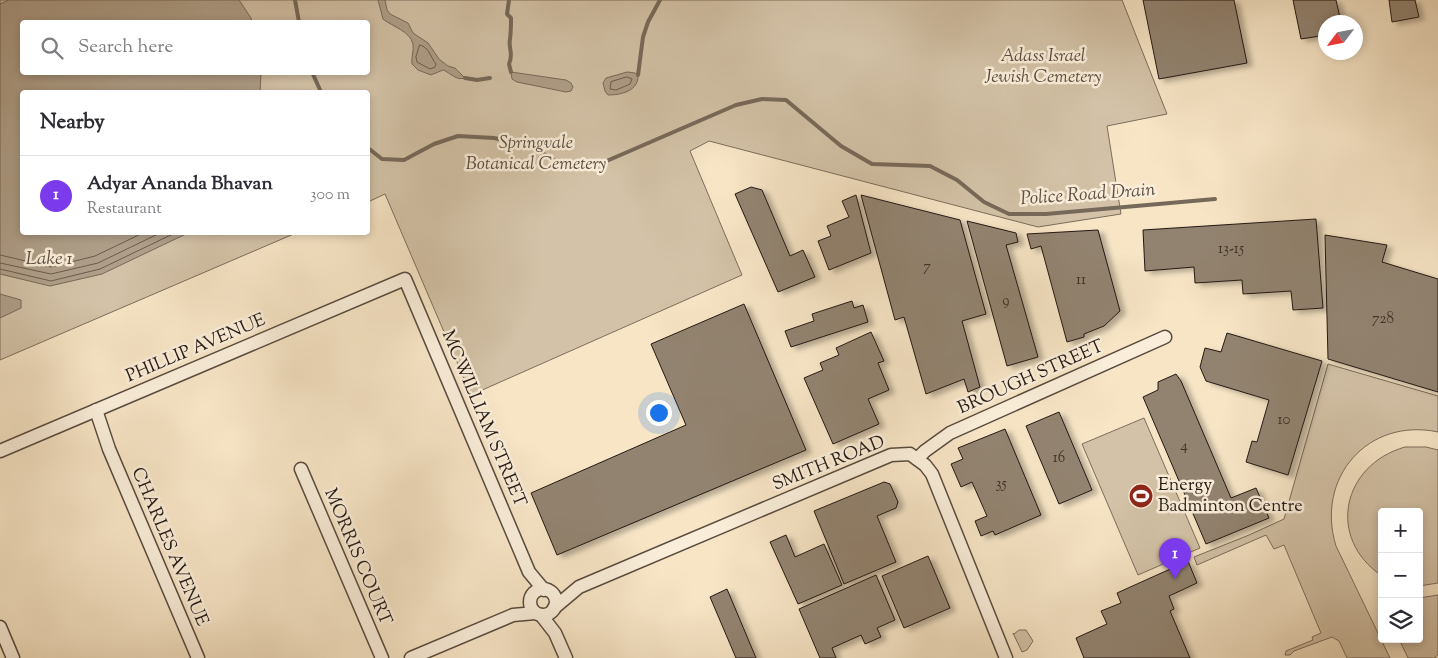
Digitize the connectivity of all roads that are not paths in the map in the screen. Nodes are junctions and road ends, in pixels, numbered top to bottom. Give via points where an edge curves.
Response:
1 (405, 279) joint
2 (1165, 338) dead end
3 (92, 411) junction
4 (0, 451) edge
5 (917, 459) junction
6 (301, 469) dead end
7 (530, 572) junction
8 (579, 587) junction
9 (545, 590) junction
10 (531, 597) junction
11 (554, 609) junction
12 (538, 614) junction
13 (513, 615) junction
14 (0, 627) edge
15 (555, 633) junction
16 (14, 658) edge
17 (198, 658) edge
18 (382, 658) edge
19 (411, 658) edge
20 (566, 658) edge
21 (1006, 658) edge

1 - 3 street, PHILLIP AVENUE
1 - 7 street, MCWILLIAM STREET
2 - 5 street, BROUGH STREET via 950,433
3 - 4 street, PHILLIP AVENUE
3 - 17 street, CHARLES AVENUE
5 - 8 street, SMITH ROAD via 910,454 891,456
5 - 21 street via 932,474
6 - 18 street, MORRIS COURT
7 - 9 street, MCWILLIAM STREET
7 - 10 street, MCWILLIAM STREET
8 - 9 street, SMITH ROAD
8 - 11 street, SMITH ROAD
9 - 10 street via 538,590
9 - 11 street via 554,598
10 - 12 street via 531,607
10 - 13 street
11 - 12 street via 548,614
11 - 15 street
12 - 13 street
12 - 15 street
13 - 19 street
14 - 16 street
15 - 20 street

